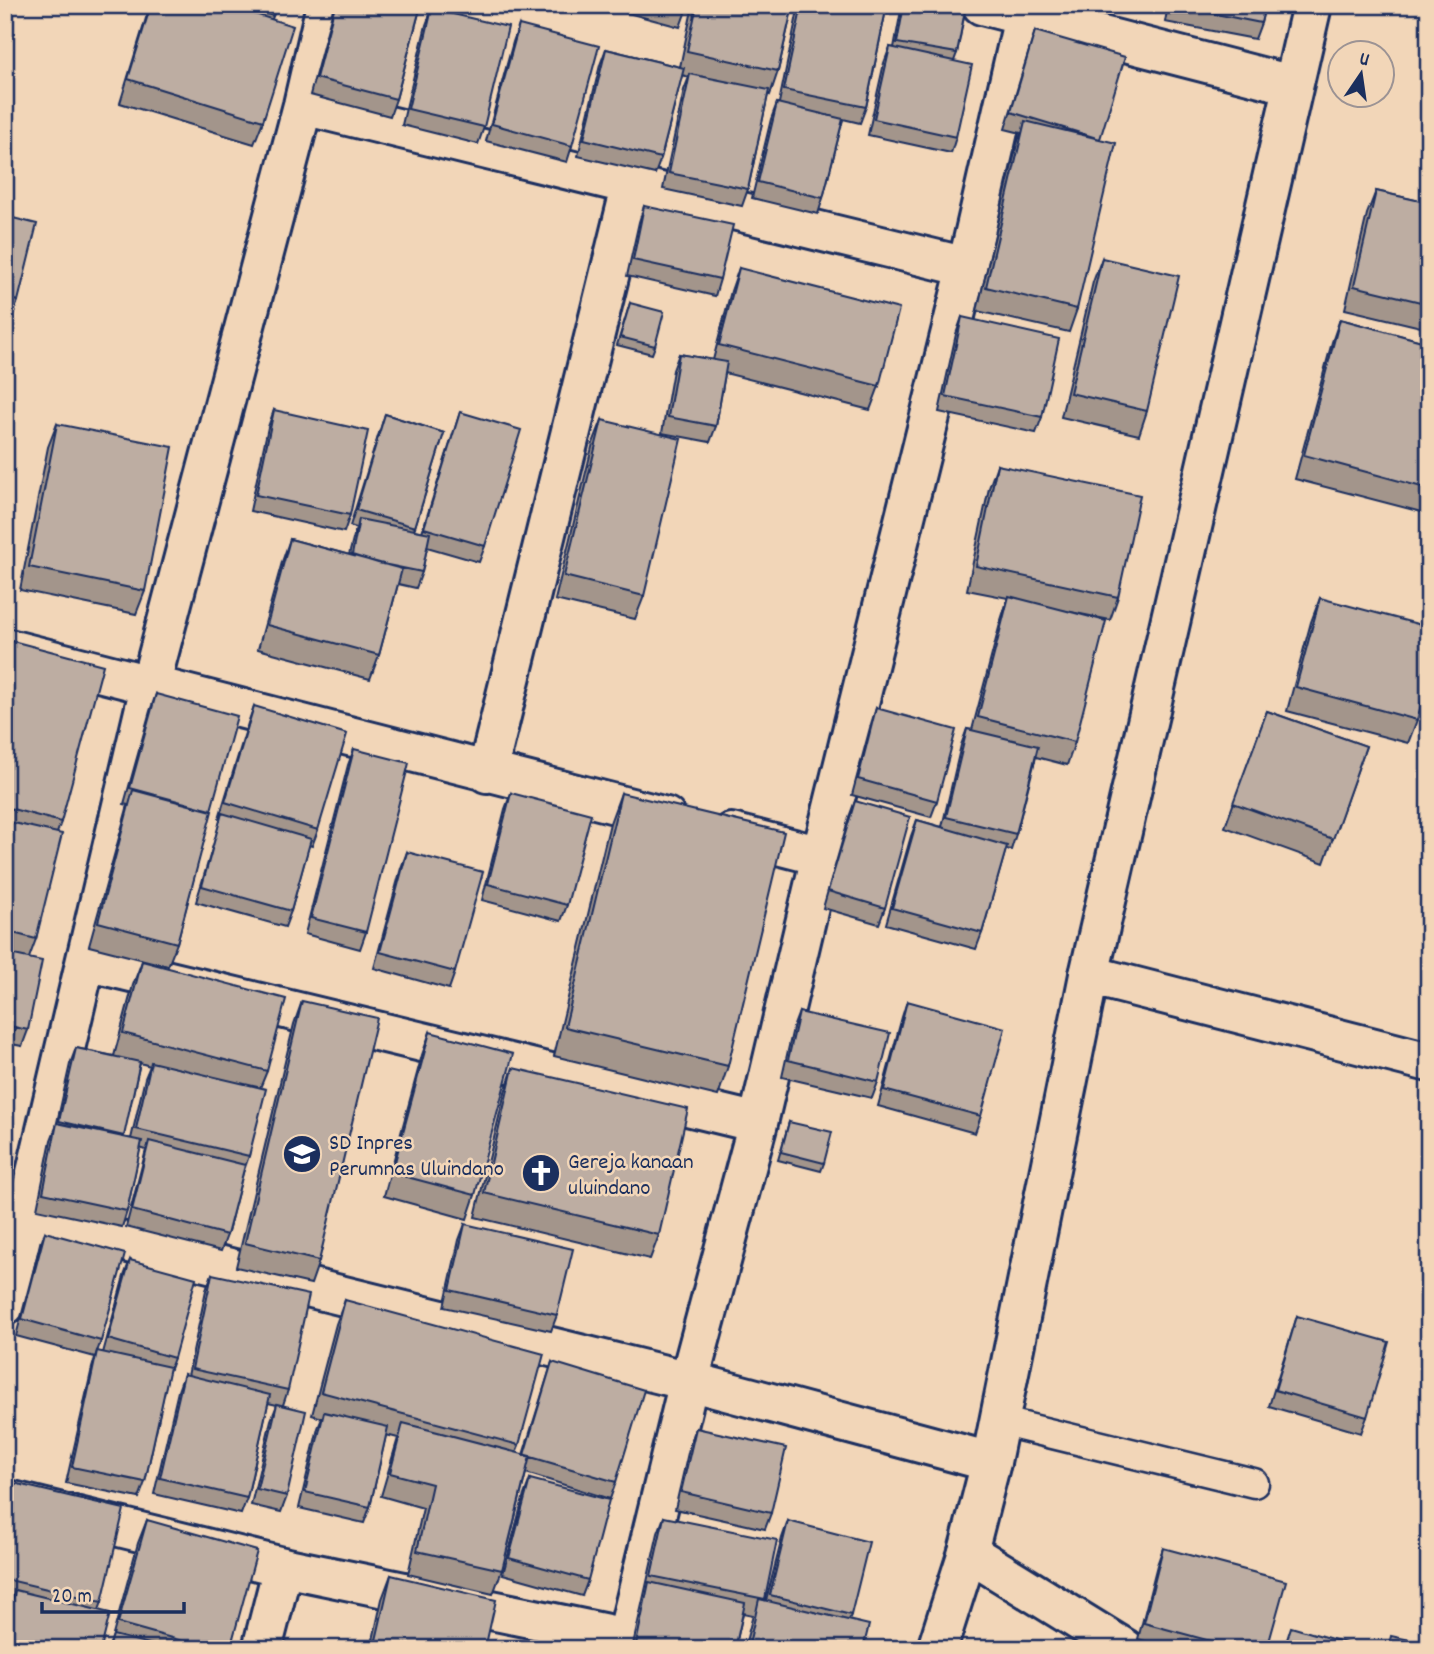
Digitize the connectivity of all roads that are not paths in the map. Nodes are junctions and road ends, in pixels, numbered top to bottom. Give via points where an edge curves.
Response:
1 (326, 5) edge
2 (982, 5) edge
3 (1312, 5) edge
4 (1024, 17) junction
5 (1292, 85) junction
6 (303, 105) junction
7 (632, 183) junction
8 (967, 267) junction
9 (5, 648) edge
10 (150, 686) junction
11 (487, 773) junction
12 (821, 856) junction
13 (86, 961) junction
14 (1089, 975) junction
15 (1429, 1062) edge
16 (758, 1123) junction
17 (27, 1217) junction
18 (5, 1305) edge
19 (689, 1381) junction
20 (999, 1421) junction
21 (991, 1462) junction
22 (1254, 1483) dead end
23 (5, 1499) edge
24 (968, 1552) junction
25 (284, 1567) junction
26 (626, 1643) edge
27 (262, 1649) edge
28 (937, 1649) edge
29 (1125, 1649) edge

1 - 6 street
2 - 4 street
3 - 5 street
4 - 5 street
4 - 8 street
5 - 14 street
6 - 7 street
6 - 10 street
7 - 8 street
7 - 11 street
8 - 12 street
9 - 10 street
10 - 11 street
10 - 13 street
11 - 12 street
12 - 16 street
13 - 16 street
13 - 17 street
14 - 15 street
14 - 20 street
16 - 19 street
17 - 18 street
17 - 19 street
19 - 21 street
19 - 26 street
20 - 21 street
20 - 22 lane
21 - 24 street
23 - 25 street
24 - 28 street
24 - 29 street
25 - 26 street
25 - 27 street

